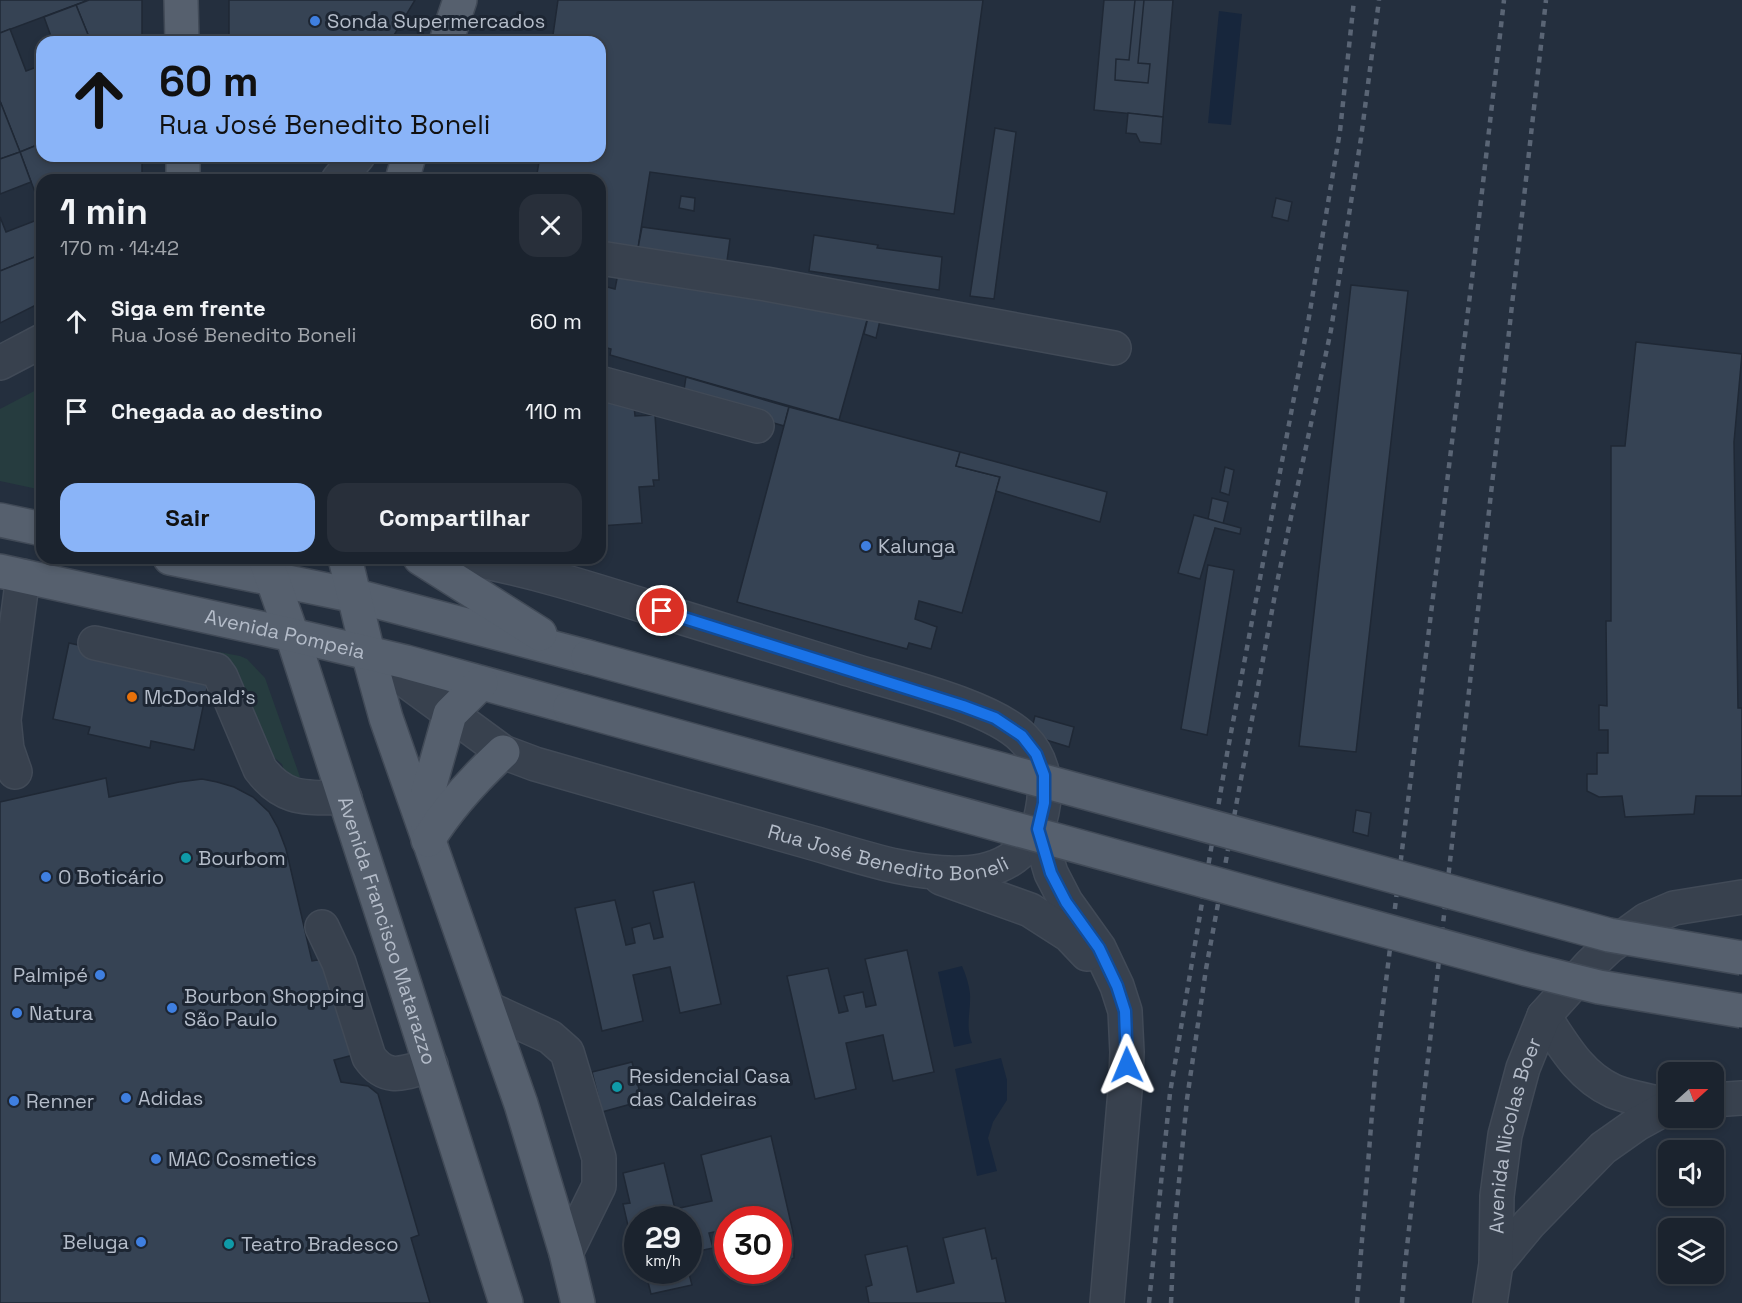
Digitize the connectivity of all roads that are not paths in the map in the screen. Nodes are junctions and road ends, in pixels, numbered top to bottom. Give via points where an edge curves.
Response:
1 (181, 0) edge
2 (460, 0) edge
3 (182, 36) edge
4 (448, 36) edge
5 (353, 162) edge
6 (343, 174) edge
7 (606, 259) edge
8 (36, 344) edge
9 (1114, 348) dead end
10 (0, 363) edge
11 (606, 385) edge
12 (757, 426) dead end
13 (0, 520) edge
14 (36, 528) edge
15 (224, 564) edge
16 (347, 564) edge
17 (430, 564) edge
18 (497, 564) edge
19 (269, 569) edge
20 (12, 573) edge
21 (356, 596) junction
22 (292, 635) junction
23 (95, 644) dead end
24 (368, 653) junction
25 (577, 654) junction
26 (481, 683) junction
27 (450, 714) junction
28 (503, 752) junction
29 (15, 772) dead end
30 (345, 798) junction
31 (1038, 829) junction
32 (428, 840) junction
33 (921, 870) junction
34 (1742, 897) edge
35 (322, 927) dead end
36 (1742, 958) edge
37 (1117, 986) junction
38 (489, 1009) junction
39 (1742, 1011) edge
40 (1544, 1016) junction
41 (431, 1065) junction
42 (1742, 1098) edge
43 (1724, 1100) edge
44 (1658, 1103) edge
45 (1658, 1112) edge
46 (566, 1253) junction
47 (1496, 1264) junction
48 (506, 1303) edge
49 (578, 1303) edge
50 (1107, 1303) edge
51 (1490, 1303) edge

1 - 3 main road
2 - 4 main road
5 - 6 street
7 - 9 street
8 - 10 street
11 - 12 street
13 - 14 main road
15 - 19 main road
16 - 21 main road
17 - 25 main road
18 - 31 street, Rua José Benedito Boneli via 584,586 915,689 995,718 1022,736 1036,754 1044,775 1044,803
19 - 21 main road
19 - 22 main road, Avenida Francisco Matarazzo
20 - 22 main road, Avenida Pompeia
20 - 29 street via 4,720 7,749
21 - 24 main road
21 - 25 main road
22 - 24 main road, Avenida Pompeia
22 - 30 main road, Avenida Francisco Matarazzo
23 - 30 street via 216,670 260,769 270,782 291,795 305,798
24 - 26 main road, Avenida Pompeia
24 - 27 street, Rua José Benedito Boneli
24 - 32 main road
25 - 36 main road, bridge via 1609,935
26 - 27 main road
26 - 39 main road, Avenida Pompeia, bridge via 1526,969 1599,987
27 - 28 street, Rua José Benedito Boneli
27 - 32 main road via 428,792
28 - 32 main road via 462,792
28 - 33 street, Rua José Benedito Boneli via 741,823
30 - 41 main road, Avenida Francisco Matarazzo
31 - 33 street, Rua José Benedito Boneli via 1024,850 984,870
31 - 37 street via 1051,873 1099,948
32 - 38 main road
33 - 37 street via 1021,906 1048,920 1069,935
34 - 40 street, Avenida Nicolas Boer via 1674,908 1646,920 1602,953
35 - 41 street via 376,1067 393,1074
37 - 50 street via 1125,1011 1127,1052
38 - 46 main road
38 - 46 street via 550,1037 567,1052 599,1158 599,1186
40 - 44 street via 1571,1057 1594,1081 1615,1092
40 - 47 street, Avenida Nicolas Boer via 1523,1068 1505,1135 1497,1196
41 - 48 main road, Avenida Francisco Matarazzo
42 - 43 street
45 - 47 street, Avenida Nicolas Boer via 1603,1148
46 - 49 main road
47 - 51 street

